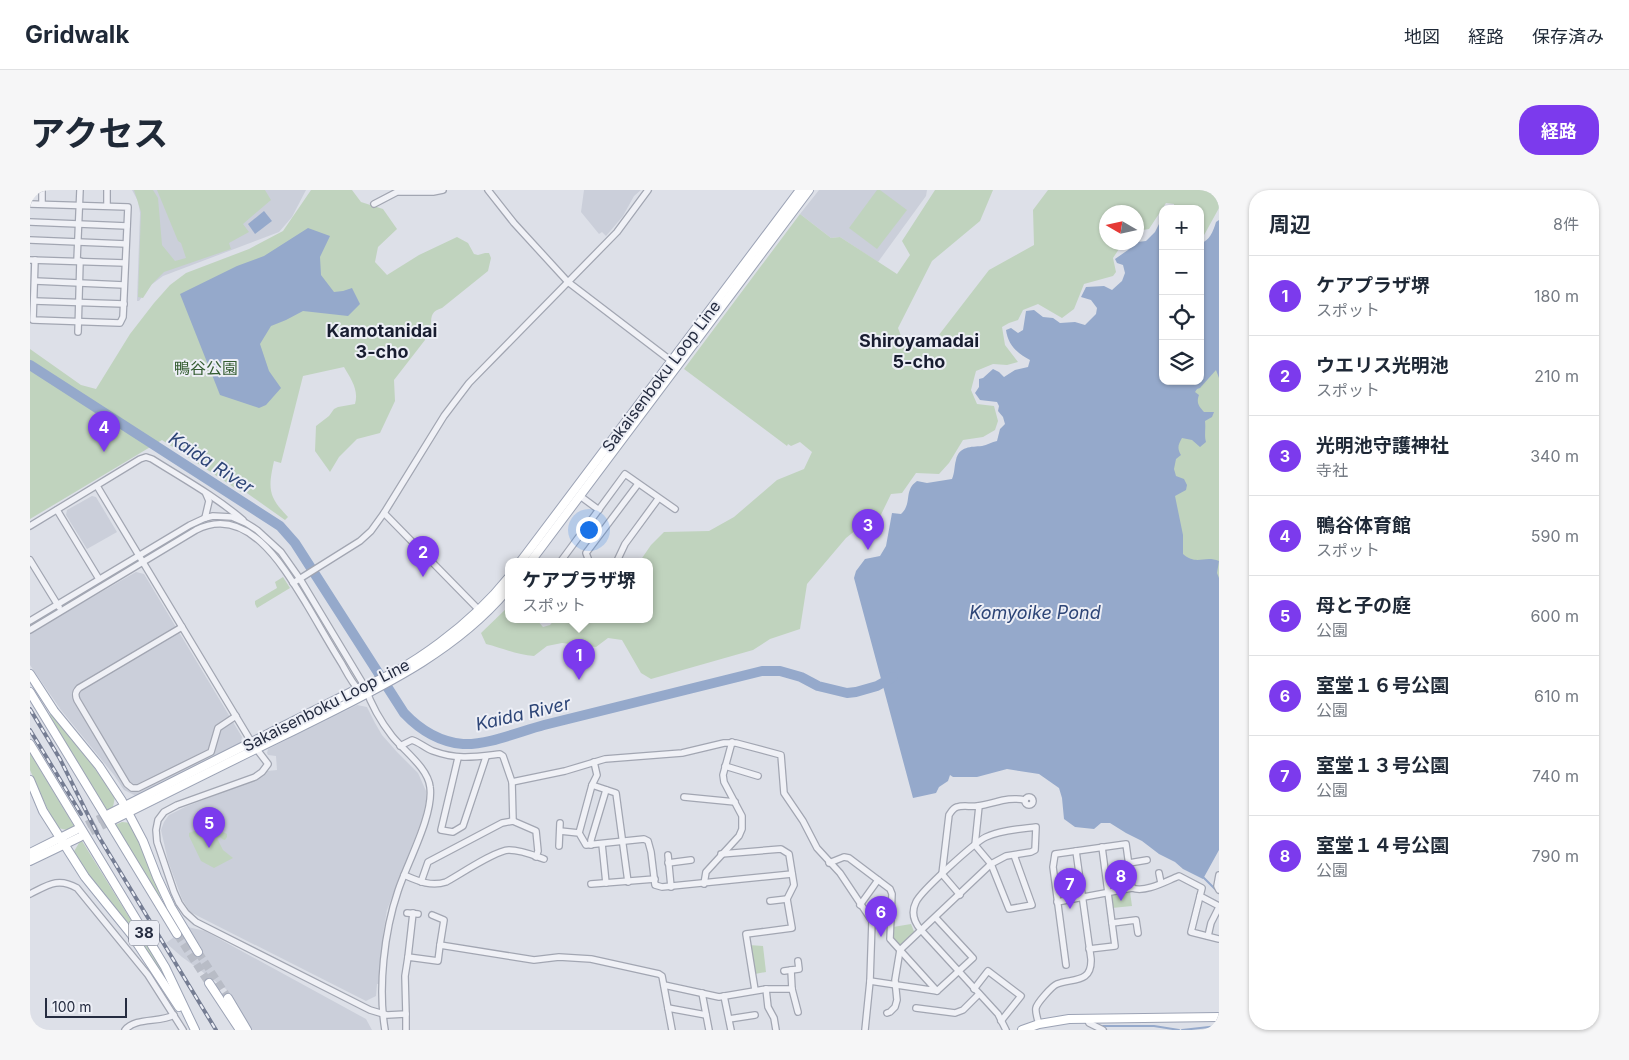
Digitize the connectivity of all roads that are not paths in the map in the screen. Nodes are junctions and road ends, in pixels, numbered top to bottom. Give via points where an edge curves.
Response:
1 (42, 190) edge
2 (80, 190) edge
3 (107, 190) edge
4 (443, 190) edge
5 (488, 190) edge
6 (648, 190) edge
7 (800, 190) edge
8 (809, 190) edge
9 (30, 204) edge
10 (42, 204) junction
11 (374, 204) dead end
12 (79, 205) junction
13 (107, 206) junction
14 (30, 222) edge
15 (78, 224) junction
16 (127, 226) junction
17 (30, 240) edge
18 (77, 242) junction
19 (126, 244) junction
20 (33, 260) edge
21 (78, 261) junction
22 (125, 263) junction
23 (35, 281) junction
24 (568, 282) junction
25 (80, 283) junction
26 (124, 284) junction
27 (34, 301) junction
28 (79, 302) junction
29 (124, 304) junction
30 (78, 322) junction
31 (78, 332) dead end
32 (675, 363) junction
33 (638, 484) junction
34 (97, 486) junction
35 (205, 492) junction
36 (580, 496) junction
37 (658, 499) junction
38 (675, 509) dead end
39 (57, 510) junction
40 (598, 510) junction
41 (384, 513) junction
42 (205, 518) junction
43 (246, 523) junction
44 (30, 526) edge
45 (138, 555) junction
46 (523, 558) edge
47 (533, 558) edge
48 (563, 558) edge
49 (588, 558) edge
50 (619, 558) edge
51 (30, 560) edge
52 (143, 562) junction
53 (303, 577) junction
54 (99, 579) junction
55 (505, 582) edge
56 (293, 583) junction
57 (505, 591) edge
58 (57, 604) junction
59 (61, 611) junction
60 (481, 612) junction
61 (30, 621) edge
62 (182, 627) junction
63 (30, 630) edge
64 (30, 674) edge
65 (363, 690) junction
66 (30, 692) edge
67 (236, 716) junction
68 (732, 742) junction
69 (30, 744) edge
70 (254, 746) junction
71 (400, 746) junction
72 (486, 757) junction
73 (458, 758) junction
74 (594, 762) junction
75 (725, 766) junction
76 (758, 776) dead end
77 (30, 780) edge
78 (512, 782) junction
79 (592, 785) junction
80 (606, 790) junction
81 (684, 797) dead end
82 (1025, 800) dead end
83 (735, 802) junction
84 (979, 806) junction
85 (126, 809) junction
86 (111, 817) tunnel mouth
87 (513, 821) junction
88 (560, 823) dead end
89 (560, 830) junction
90 (579, 833) junction
91 (78, 834) tunnel mouth
92 (63, 841) junction
93 (623, 841) junction
94 (602, 844) junction
95 (974, 844) junction
96 (591, 845) junction
97 (559, 846) dead end
98 (1102, 847) junction
99 (1076, 851) junction
100 (30, 853) edge
101 (721, 854) junction
102 (668, 855) dead end
103 (1014, 855) junction
104 (536, 856) junction
105 (544, 859) dead end
106 (1143, 859) dead end
107 (691, 860) dead end
108 (30, 861) edge
109 (1129, 862) junction
110 (668, 863) junction
111 (829, 863) junction
112 (992, 864) junction
113 (1159, 873) dead end
114 (792, 874) junction
115 (942, 874) junction
116 (404, 875) junction
117 (1219, 875) edge
118 (655, 879) junction
119 (878, 880) junction
120 (421, 882) junction
121 (628, 882) junction
122 (1161, 882) junction
123 (606, 883) junction
124 (591, 884) dead end
125 (704, 884) junction
126 (671, 887) junction
127 (1132, 888) junction
128 (1219, 890) edge
129 (1108, 893) junction
130 (30, 894) edge
131 (960, 895) junction
132 (1200, 896) junction
133 (1083, 898) junction
134 (787, 899) junction
135 (770, 901) dead end
136 (1057, 902) junction
137 (860, 905) junction
138 (1219, 906) edge
139 (413, 913) dead end
140 (432, 915) dead end
141 (936, 918) junction
142 (1112, 923) junction
143 (921, 930) junction
144 (1138, 933) dead end
145 (177, 934) tunnel mouth
146 (1208, 936) junction
147 (1219, 939) edge
148 (440, 945) junction
149 (1089, 949) junction
150 (900, 950) junction
151 (198, 952) tunnel mouth
152 (408, 957) junction
153 (798, 961) dead end
154 (1066, 965) dead end
155 (791, 970) junction
156 (784, 971) dead end
157 (958, 972) junction
158 (870, 981) junction
159 (210, 983) tunnel mouth
160 (664, 985) junction
161 (896, 985) junction
162 (766, 989) junction
163 (792, 989) junction
164 (974, 989) junction
165 (755, 990) junction
166 (937, 991) junction
167 (702, 993) junction
168 (979, 994) junction
169 (724, 996) junction
170 (228, 998) tunnel mouth
171 (668, 1008) junction
172 (799, 1008) dead end
173 (916, 1008) dead end
174 (886, 1013) dead end
175 (382, 1014) junction
176 (406, 1014) junction
177 (174, 1015) junction
178 (706, 1015) junction
179 (755, 1015) dead end
180 (1219, 1017) edge
181 (728, 1019) junction
182 (1087, 1019) junction
183 (1001, 1021) junction
184 (1040, 1024) junction
185 (1094, 1028) edge
186 (674, 1029) edge
187 (125, 1030) edge
188 (183, 1030) edge
189 (195, 1030) edge
190 (240, 1030) edge
191 (247, 1030) edge
192 (385, 1030) edge
193 (406, 1030) edge
194 (709, 1030) edge
195 (731, 1030) edge
196 (776, 1030) edge
197 (865, 1030) edge
198 (1006, 1030) edge
199 (1022, 1030) edge
200 (1103, 1030) edge

1 - 10 street
2 - 12 street
3 - 13 street
4 - 11 street via 397,192
5 - 24 street
6 - 24 street via 617,232
7 - 32 main road, Sakaisenboku Loop Line
8 - 32 main road, Sakaisenboku Loop Line
9 - 10 street
10 - 12 street
12 - 13 street
12 - 15 street
13 - 16 street via 128,207
14 - 15 street
15 - 16 street
15 - 18 street
16 - 19 street
17 - 18 street
18 - 19 street
18 - 21 street
19 - 22 street
20 - 21 street
20 - 23 street
21 - 22 street
21 - 25 street
22 - 26 street
23 - 25 street
23 - 27 street
24 - 32 street
24 - 41 street via 469,383 444,416
25 - 26 street
25 - 28 street
26 - 29 street
27 - 28 street
27 - 30 street via 33,320
28 - 29 street
28 - 30 street
29 - 30 street via 124,317 120,323
30 - 31 street
32 - 36 main road, Sakaisenboku Loop Line
32 - 46 main road, Sakaisenboku Loop Line
33 - 37 street
33 - 40 street via 624,474
33 - 49 street via 586,553
34 - 35 street via 146,458
34 - 39 street
34 - 45 street
35 - 42 street via 209,501
35 - 43 street
36 - 40 street
36 - 47 main road, Sakaisenboku Loop Line
37 - 38 street
37 - 50 street
39 - 44 street
39 - 54 street
40 - 48 street
41 - 53 street via 360,541
41 - 60 street
42 - 43 street via 232,517
42 - 45 street
43 - 53 street via 262,534
45 - 52 street
45 - 54 street
51 - 58 street
52 - 56 street via 203,526 230,524 267,548
52 - 59 street
52 - 62 street
53 - 56 street
53 - 65 street
54 - 58 street
55 - 60 main road, Sakaisenboku Loop Line
56 - 65 street
57 - 60 main road, Sakaisenboku Loop Line
58 - 59 street
58 - 61 street
59 - 63 street
60 - 65 main road, Sakaisenboku Loop Line via 445,647 414,668
62 - 67 street
62 - 67 street via 76,691 76,700 132,788 211,752 218,728
64 - 85 main road via 54,711 99,766
65 - 70 main road, Sakaisenboku Loop Line
65 - 71 street
66 - 145 main road, 38
67 - 70 street
68 - 74 street via 682,752
68 - 75 street
68 - 111 street via 781,755 784,793 816,848
69 - 189 main road, 38 via 164,967
70 - 85 main road, Sakaisenboku Loop Line
70 - 175 street via 268,764 262,772 177,805 164,812 158,820 158,842 179,903 196,922
71 - 73 street via 412,740 433,751
71 - 116 street via 426,774 431,795 429,810
72 - 73 street
72 - 73 street via 463,826 453,832 441,830
72 - 78 street via 503,756
74 - 78 street
74 - 79 street via 597,776
75 - 76 street
75 - 83 street via 724,782
77 - 92 main road via 43,811
78 - 87 street
79 - 80 street
79 - 90 street
80 - 93 street via 616,793
80 - 96 street
81 - 83 street
82 - 84 street via 1002,799
83 - 101 street via 742,816 742,829
84 - 95 street
84 - 115 street via 960,806 949,816
85 - 86 main road, Sakaisenboku Loop Line
85 - 151 main road via 143,840 168,901
87 - 104 street via 536,831
87 - 120 street via 496,826 428,862
88 - 89 street
89 - 90 street
89 - 97 street
90 - 96 street via 586,845
91 - 92 main road
92 - 100 main road
92 - 108 main road
92 - 189 main road via 85,877 131,934
93 - 94 street
93 - 118 street via 648,840
93 - 121 street
94 - 96 street
94 - 123 street
95 - 103 street via 996,833 1036,827 1035,850
95 - 112 street
95 - 115 street
98 - 99 street
98 - 109 street via 1126,844
98 - 129 street
99 - 133 street
99 - 136 street via 1055,854 1053,867
101 - 114 street via 781,849 789,854
101 - 125 street via 706,872
102 - 110 street
103 - 112 street
103 - 112 street via 1032,905 1009,909
104 - 105 street
104 - 120 street via 506,850 446,882 431,885
106 - 109 street
107 - 110 street
109 - 127 street
110 - 126 street
111 - 119 street via 849,858
111 - 137 street via 840,873
112 - 131 street
113 - 122 street
114 - 125 street
114 - 134 street via 794,885
115 - 131 street
115 - 143 street via 915,902 914,916
116 - 120 street
116 - 175 street via 387,929
117 - 128 street
118 - 121 street
118 - 126 street via 655,885
119 - 137 street
119 - 150 street via 892,894 890,939
121 - 123 street
122 - 127 street via 1144,889
122 - 132 street via 1179,876 1202,888
123 - 124 street
125 - 126 street
127 - 129 street
129 - 133 street
129 - 142 street
130 - 177 street via 56,882 69,883 77,888 148,975
131 - 141 street
132 - 138 street
132 - 146 street via 1191,932
133 - 136 street
133 - 149 street
134 - 135 street
134 - 165 street via 792,928 746,934
136 - 154 street via 1058,929
137 - 158 street via 872,921
138 - 146 street
139 - 152 street via 407,934
140 - 148 street via 444,920
141 - 143 street
141 - 157 street via 973,958
142 - 144 street via 1139,919
142 - 149 street via 1115,946
143 - 150 street
143 - 157 street
146 - 147 street
148 - 152 street via 438,961
148 - 160 street via 534,960 559,957 591,959 659,974
149 - 184 street via 1090,967 1085,976 1054,986 1037,1007
150 - 161 street
150 - 166 street
152 - 176 street
153 - 155 street via 799,969
155 - 156 street
155 - 163 street
157 - 164 street
157 - 166 street
158 - 161 street
158 - 197 street
159 - 190 main road
160 - 167 street
160 - 171 street
161 - 166 street
161 - 174 street via 896,1004
162 - 163 street
162 - 165 street
162 - 196 street
163 - 172 street
164 - 168 street
164 - 183 street via 988,971 1021,996
165 - 169 street
167 - 169 street
167 - 178 street
168 - 173 street via 963,1010 955,1013
168 - 183 street
169 - 181 street
170 - 191 main road
171 - 178 street
171 - 186 street
175 - 176 street
175 - 192 street
176 - 193 street
177 - 187 street via 135,1024
177 - 188 street
178 - 194 street
179 - 181 street
180 - 182 main road
181 - 195 street
182 - 184 main road
182 - 185 street
183 - 198 street
184 - 199 main road
185 - 200 street

